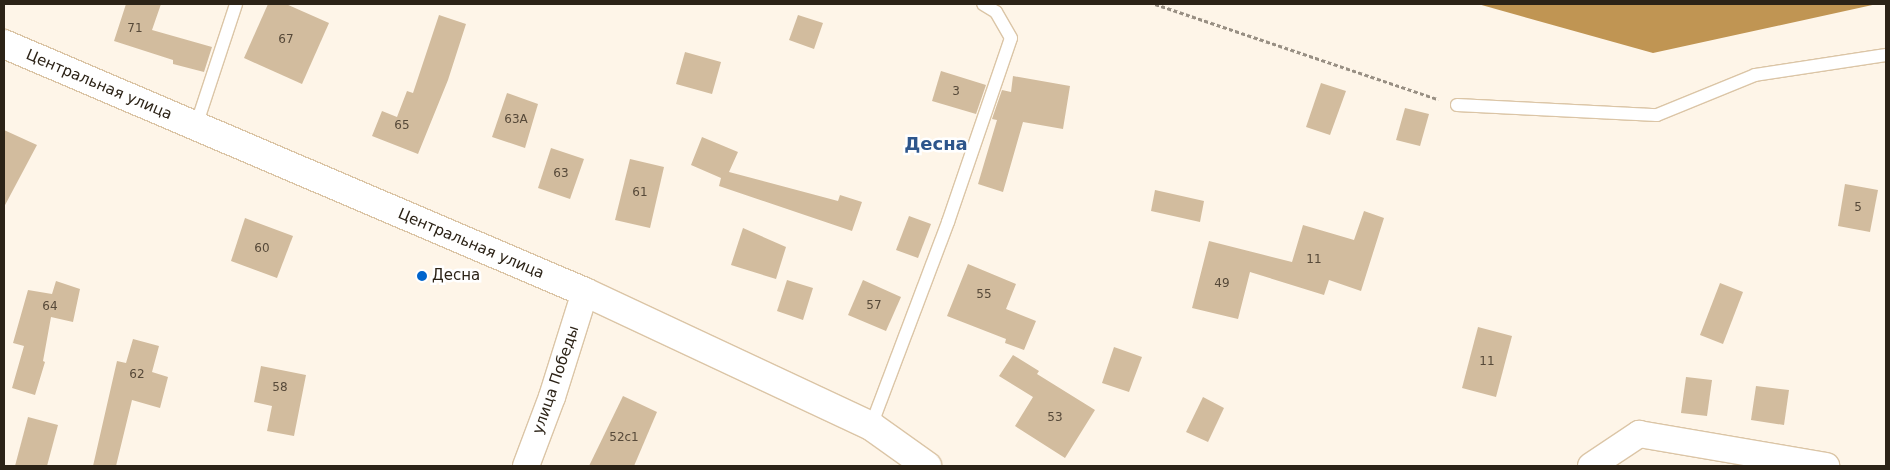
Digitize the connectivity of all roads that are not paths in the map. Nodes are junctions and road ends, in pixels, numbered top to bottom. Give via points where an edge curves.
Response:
1 (236, 4) edge
2 (984, 4) edge
3 (4, 44) edge
4 (1886, 55) edge
5 (1457, 105) road end
6 (196, 126) junction
7 (585, 292) junction
8 (870, 426) junction
9 (526, 466) edge
10 (927, 466) edge
11 (1591, 466) edge
12 (1826, 466) edge

1 - 6 lane
2 - 8 lane via 996,12 1010,38 948,222
3 - 6 street, Центральная улица
4 - 5 lane via 1755,75 1657,115
6 - 7 street, Центральная улица
7 - 8 street, Центральная улица
7 - 9 street, улица Победы
8 - 10 street, Центральная улица
11 - 12 street via 1639,434

